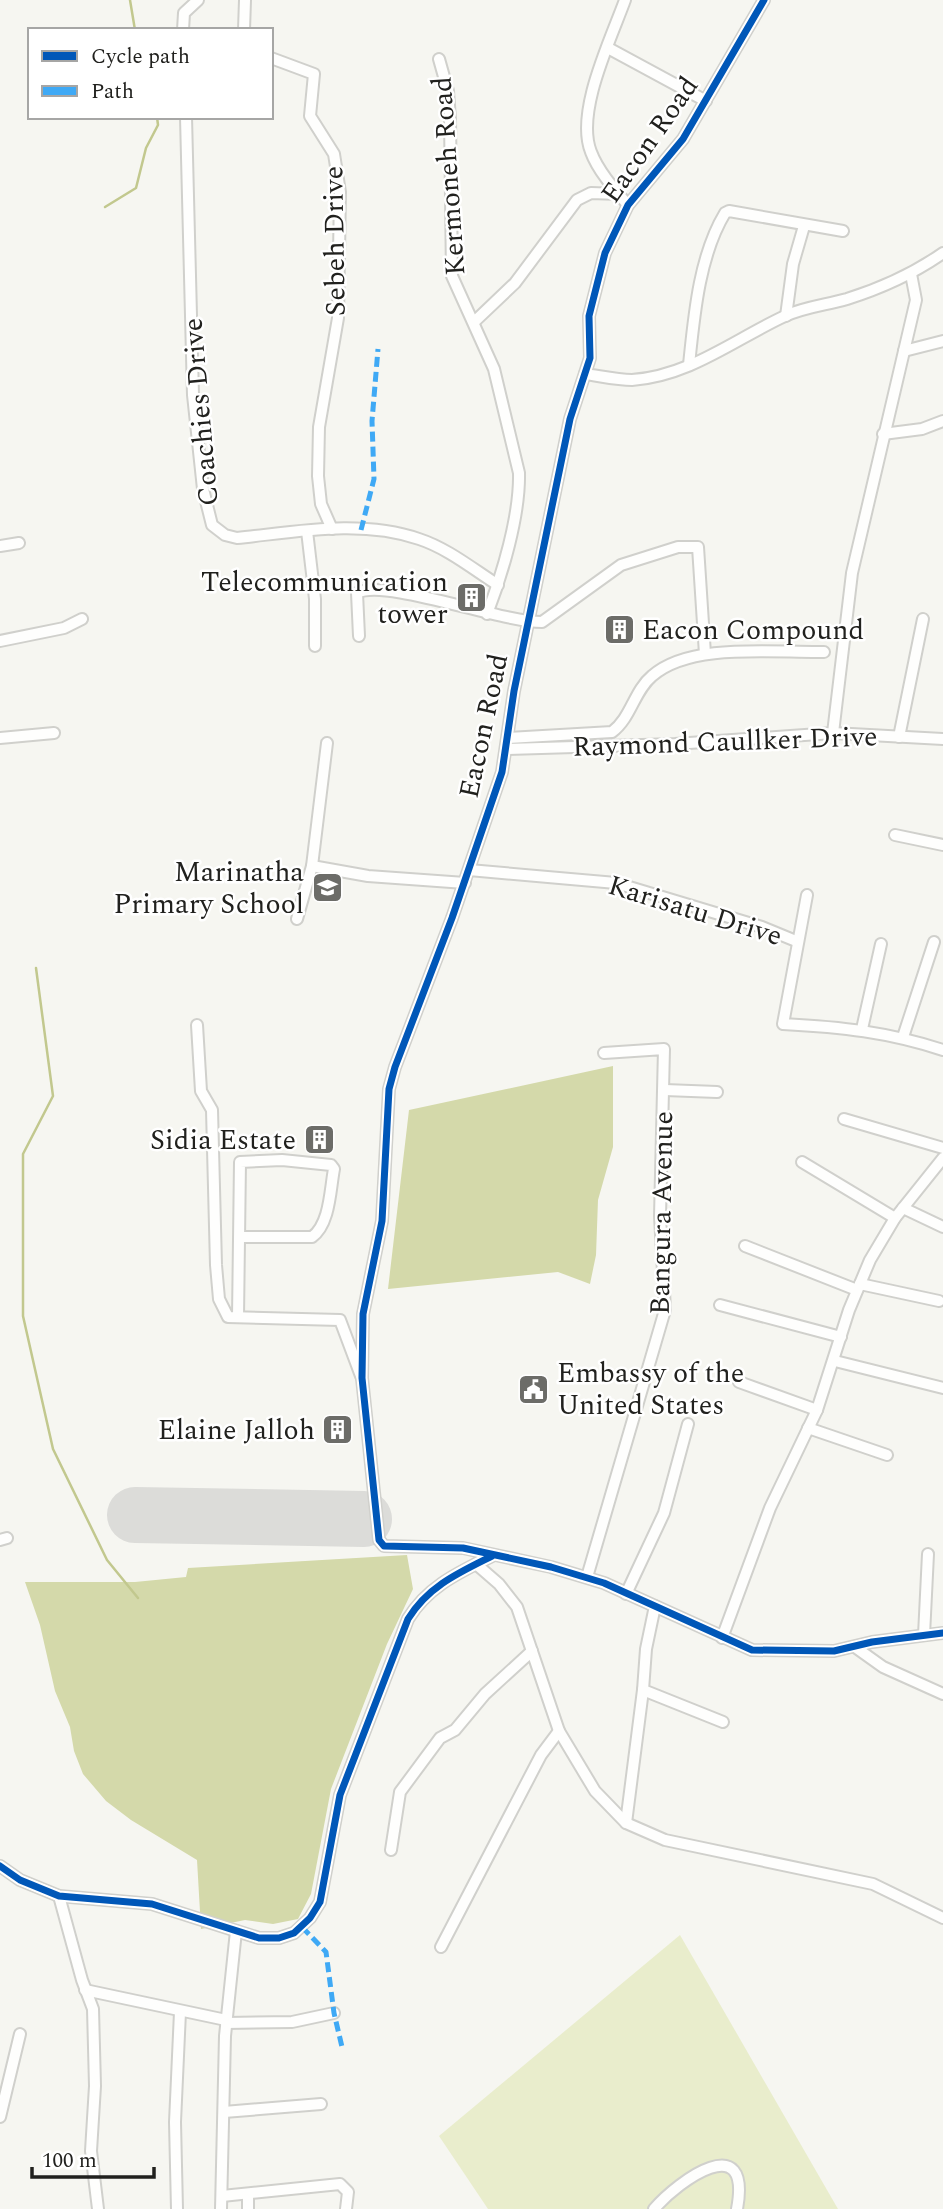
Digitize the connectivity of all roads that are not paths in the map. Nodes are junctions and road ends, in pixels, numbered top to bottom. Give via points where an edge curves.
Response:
1 (198, 0) edge
2 (245, 0) edge
3 (625, 0) edge
4 (764, 0) edge
5 (183, 28) edge
6 (244, 28) edge
7 (608, 48) junction
8 (439, 58) dead end
9 (273, 59) edge
10 (706, 101) junction
11 (186, 119) edge
12 (619, 194) junction
13 (628, 205) junction
14 (804, 226) junction
15 (843, 231) dead end
16 (943, 253) edge
17 (911, 274) junction
18 (786, 316) junction
19 (475, 321) junction
20 (943, 341) edge
21 (904, 351) junction
22 (690, 365) junction
23 (584, 374) junction
24 (943, 421) edge
25 (883, 434) junction
26 (332, 529) junction
27 (307, 531) junction
28 (19, 543) dead end
29 (0, 546) edge
30 (498, 585) junction
31 (487, 614) junction
32 (82, 619) dead end
33 (923, 619) dead end
34 (528, 621) junction
35 (359, 636) dead end
36 (0, 641) edge
37 (315, 646) dead end
38 (824, 652) dead end
39 (705, 654) junction
40 (54, 733) dead end
41 (833, 733) junction
42 (899, 737) junction
43 (0, 738) edge
44 (943, 739) edge
45 (327, 743) dead end
46 (507, 744) junction
47 (895, 835) dead end
48 (943, 845) edge
49 (312, 866) junction
50 (469, 870) junction
51 (464, 883) junction
52 (807, 895) dead end
53 (297, 919) dead end
54 (796, 941) junction
55 (934, 942) dead end
56 (881, 944) dead end
57 (197, 1026) dead end
58 (862, 1029) junction
59 (902, 1037) junction
60 (943, 1051) edge
61 (604, 1053) dead end
62 (664, 1090) junction
63 (717, 1092) dead end
64 (844, 1119) dead end
65 (943, 1148) edge
66 (943, 1158) edge
67 (802, 1162) dead end
68 (903, 1208) junction
69 (895, 1218) junction
70 (943, 1227) edge
71 (240, 1237) junction
72 (745, 1246) dead end
73 (858, 1287) junction
74 (939, 1301) dead end
75 (720, 1305) dead end
76 (238, 1317) junction
77 (841, 1337) junction
78 (835, 1361) junction
79 (362, 1378) junction
80 (739, 1382) dead end
81 (943, 1388) edge
82 (817, 1410) junction
83 (688, 1424) dead end
84 (808, 1428) junction
85 (887, 1455) dead end
86 (928, 1554) dead end
87 (492, 1556) junction
88 (476, 1564) junction
89 (587, 1577) junction
90 (626, 1594) junction
91 (655, 1606) junction
92 (943, 1633) edge
93 (924, 1635) junction
94 (722, 1638) junction
95 (855, 1647) junction
96 (532, 1651) junction
97 (643, 1690) junction
98 (943, 1694) edge
99 (723, 1722) dead end
100 (559, 1731) junction
101 (626, 1823) junction
102 (391, 1850) dead end
103 (0, 1866) edge
104 (59, 1896) junction
105 (943, 1918) edge
106 (236, 1931) junction
107 (441, 1947) dead end
108 (85, 1990) junction
109 (180, 2011) junction
110 (334, 2014) dead end
111 (226, 2022) junction
112 (20, 2034) dead end
113 (321, 2104) dead end
114 (224, 2112) junction
115 (0, 2117) edge
116 (248, 2194) junction
117 (222, 2196) junction
118 (98, 2209) edge
119 (177, 2209) edge
120 (221, 2209) edge
121 (248, 2209) edge
122 (346, 2209) edge
123 (654, 2209) edge
124 (737, 2209) edge

1 - 5 street via 184,13
2 - 6 street
3 - 7 street
4 - 10 street, Eacon Road
7 - 10 street
7 - 12 street via 587,121 591,153
8 - 19 street, Kermoneh Road via 450,119 452,276
9 - 26 street, Sebeh Drive via 314,74 310,116 334,154 340,192 336,337 319,428 320,492
10 - 13 street, Eacon Road via 667,160
11 - 27 street, Coachies Drive via 193,395 208,515 212,526 237,538
12 - 13 street
12 - 19 street via 591,193 577,200 515,283
13 - 23 street, Eacon Road via 609,241 597,282 589,316 592,351
14 - 15 street
14 - 18 street
14 - 22 street via 725,213 699,296
16 - 17 street
17 - 18 street
17 - 21 street via 916,300
18 - 22 street
19 - 30 street, Kermoneh Road via 499,383 519,473
20 - 21 street
21 - 25 street
22 - 23 street via 629,380
23 - 34 street, Eacon Road via 570,419
24 - 25 street
25 - 41 street via 852,573
26 - 27 street, Coachies Drive
26 - 30 street, Coachies Drive via 386,531 421,540
27 - 37 street
28 - 29 street
30 - 31 street, Kermoneh Road
31 - 34 street
31 - 35 street via 408,594 365,589 357,593
32 - 36 street via 64,628
33 - 42 street
34 - 39 street via 546,621 621,565 678,547 698,547
34 - 46 street, Eacon Road
38 - 39 street
39 - 46 street via 682,657 651,676 612,732
40 - 43 street
41 - 42 street, Raymond Caullker Drive
41 - 46 street, Raymond Caullker Drive via 675,744
42 - 44 street, Raymond Caullker Drive
45 - 49 street
46 - 50 street, Eacon Road
47 - 48 street
49 - 51 street via 368,876
49 - 53 street
50 - 51 street, Eacon Road
50 - 54 street, Karisatu Drive via 616,883
51 - 79 street, Eacon Road via 389,1089 382,1221 363,1314
52 - 54 street
54 - 58 street via 783,1024
55 - 59 street
56 - 58 street
57 - 76 street via 201,1091 212,1110 219,1299 228,1317
58 - 59 street
59 - 60 street
61 - 62 street, Bangura Avenue via 662,1048
62 - 63 street, Bangura Avenue
62 - 89 street, Bangura Avenue via 660,1216 665,1310
64 - 65 street
66 - 68 street
67 - 69 street
68 - 69 street
68 - 70 street
69 - 73 street
71 - 71 street via 240,1162 331,1165 334,1169 318,1233 312,1237
71 - 76 street
72 - 73 street
73 - 74 street
73 - 77 street
75 - 77 street
76 - 79 street via 340,1320
77 - 78 street
78 - 81 street
78 - 82 street
79 - 87 street, Eacon Road via 383,1546 463,1548
80 - 82 street
82 - 84 street
83 - 90 street via 664,1513
84 - 85 street
84 - 94 street via 770,1508
86 - 93 street
87 - 88 street
87 - 89 street
88 - 96 street via 517,1606
88 - 106 street via 435,1587 408,1619 340,1794 315,1911 287,1936 259,1938
89 - 90 street
90 - 91 street
91 - 94 street
91 - 97 street
92 - 93 street
93 - 95 street
94 - 95 street via 764,1651
95 - 98 street via 883,1667
96 - 100 street
96 - 102 street via 485,1694 455,1730 440,1738 400,1792
97 - 99 street
97 - 101 street
100 - 101 street via 595,1791
100 - 107 street via 541,1755
101 - 105 street via 665,1840 873,1884
103 - 104 street
104 - 106 street via 152,1904
104 - 108 street
106 - 111 street
108 - 109 street
108 - 118 street via 93,2009 91,2151
109 - 111 street
109 - 119 street
110 - 111 street via 292,2022
111 - 114 street
112 - 115 street
113 - 114 street
114 - 117 street
116 - 117 street
116 - 121 street
116 - 122 street via 340,2184 348,2192
117 - 120 street
123 - 124 street via 691,2177 723,2165 732,2168 739,2180

